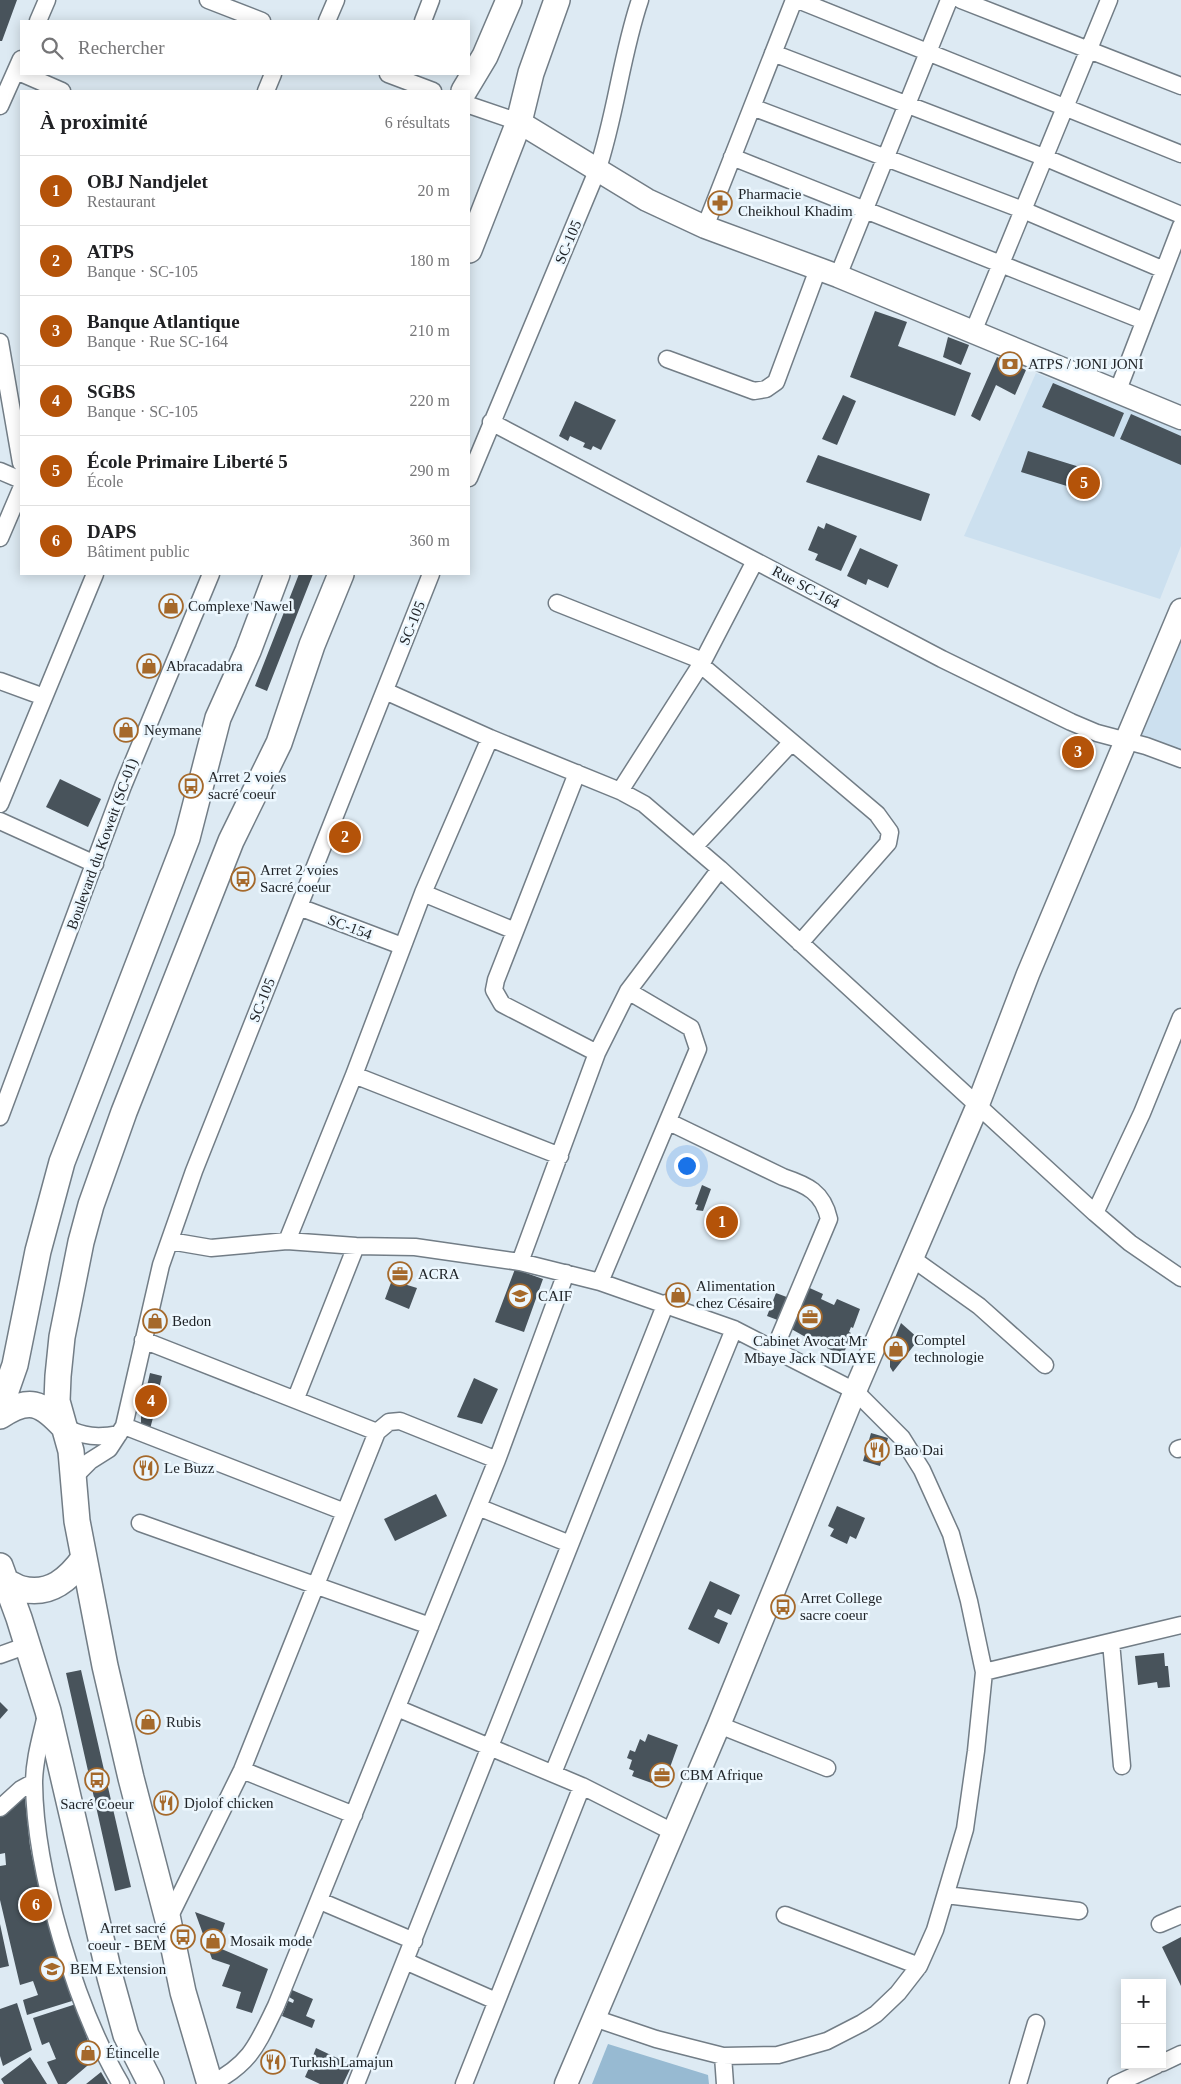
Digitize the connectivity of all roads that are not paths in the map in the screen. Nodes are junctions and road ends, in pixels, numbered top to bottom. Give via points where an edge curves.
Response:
1 (47, 0) edge
2 (208, 0) edge
3 (336, 0) edge
4 (431, 0) edge
5 (509, 0) edge
6 (557, 0) edge
7 (640, 0) edge
8 (796, 0) edge
9 (949, 0) edge
10 (961, 0) edge
11 (1109, 0) edge
12 (236, 5) edge
13 (38, 20) edge
14 (260, 20) edge
15 (327, 20) edge
16 (423, 20) edge
17 (1089, 50) junction
18 (928, 52) junction
19 (773, 53) junction
20 (18, 65) edge
21 (35, 75) edge
22 (273, 75) edge
23 (396, 79) edge
24 (1181, 86) edge
25 (60, 90) edge
26 (266, 90) edge
27 (430, 90) edge
28 (465, 90) edge
29 (470, 105) edge
30 (907, 105) junction
31 (0, 106) edge
32 (752, 107) junction
33 (1066, 108) junction
34 (519, 122) junction
35 (1181, 154) edge
36 (732, 157) junction
37 (886, 158) junction
38 (1046, 158) junction
39 (596, 171) junction
40 (865, 210) junction
41 (1023, 210) junction
42 (1181, 215) edge
43 (1181, 226) edge
44 (704, 227) junction
45 (470, 247) edge
46 (1002, 264) junction
47 (1164, 270) junction
48 (828, 273) junction
49 (1144, 321) junction
50 (973, 332) junction
51 (0, 342) edge
52 (667, 359) dead end
53 (1118, 390) junction
54 (1181, 418) edge
55 (491, 422) junction
56 (20, 457) edge
57 (0, 471) edge
58 (470, 475) edge
59 (20, 480) edge
60 (20, 491) edge
61 (0, 538) edge
62 (755, 561) junction
63 (95, 575) edge
64 (211, 575) edge
65 (277, 575) edge
66 (341, 575) edge
67 (431, 575) edge
68 (557, 603) dead end
69 (1181, 610) edge
70 (702, 663) junction
71 (0, 681) edge
72 (385, 691) junction
73 (44, 698) junction
74 (490, 738) junction
75 (1126, 742) junction
76 (791, 743) junction
77 (1181, 759) edge
78 (577, 773) junction
79 (620, 791) junction
80 (0, 804) edge
81 (0, 821) edge
82 (694, 847) junction
83 (95, 864) junction
84 (720, 869) junction
85 (423, 893) junction
86 (299, 907) junction
87 (515, 931) junction
88 (800, 943) junction
89 (402, 946) junction
90 (628, 992) junction
91 (1181, 1017) edge
92 (597, 1053) junction
93 (354, 1075) junction
94 (977, 1107) junction
95 (0, 1117) edge
96 (669, 1122) junction
97 (560, 1156) junction
98 (1095, 1213) junction
99 (170, 1241) junction
100 (287, 1241) junction
101 (356, 1246) junction
102 (913, 1259) junction
103 (520, 1262) junction
104 (566, 1273) junction
105 (1181, 1278) edge
106 (600, 1282) junction
107 (666, 1303) junction
108 (734, 1329) junction
109 (143, 1340) junction
110 (774, 1350) junction
111 (1045, 1365) dead end
112 (855, 1391) junction
113 (296, 1398) junction
114 (0, 1408) edge
115 (0, 1416) edge
116 (64, 1427) junction
117 (121, 1430) junction
118 (377, 1432) junction
119 (497, 1460) junction
120 (75, 1476) junction
121 (478, 1507) junction
122 (345, 1512) junction
123 (140, 1523) dead end
124 (570, 1544) junction
125 (84, 1558) junction
126 (2, 1576) edge
127 (316, 1585) junction
128 (1181, 1625) edge
129 (430, 1626) junction
130 (1111, 1642) junction
131 (28, 1645) junction
132 (0, 1655) edge
133 (984, 1672) junction
134 (397, 1708) junction
135 (48, 1711) junction
136 (719, 1725) junction
137 (492, 1746) junction
138 (1122, 1766) dead end
139 (828, 1768) dead end
140 (242, 1770) junction
141 (553, 1773) junction
142 (34, 1782) junction
143 (582, 1786) junction
144 (0, 1808) edge
145 (354, 1815) junction
146 (673, 1832) junction
147 (946, 1895) junction
148 (320, 1900) junction
149 (1079, 1911) dead end
150 (785, 1915) dead end
151 (1181, 1916) edge
152 (168, 1920) junction
153 (1160, 1924) dead end
154 (414, 1941) junction
155 (405, 1961) junction
156 (919, 1966) junction
157 (496, 2001) junction
158 (594, 2018) junction
159 (1036, 2022) dead end
160 (1181, 2054) edge
161 (723, 2056) junction
162 (1166, 2061) edge
163 (1148, 2069) edge
164 (121, 2084) edge
165 (151, 2084) edge
166 (210, 2084) edge
167 (356, 2084) edge
168 (464, 2084) edge
169 (566, 2084) edge
170 (725, 2084) edge
171 (1018, 2084) edge
172 (1116, 2084) edge

1 - 13 street
2 - 12 street
3 - 15 street
4 - 16 street
5 - 28 main road via 485,56
6 - 34 main road via 531,73
7 - 39 street, SC-105 via 620,71 609,136
8 - 18 street
8 - 19 street
9 - 18 street
10 - 17 street
11 - 17 street
12 - 14 street
17 - 24 street
17 - 33 street
18 - 30 street
18 - 33 street
19 - 30 street
19 - 32 street
20 - 31 street
21 - 25 street
22 - 26 street
23 - 27 street
29 - 34 street
30 - 37 street
30 - 38 street
32 - 36 street
32 - 37 street
33 - 35 street
33 - 38 street
34 - 39 street
34 - 45 main road
36 - 40 street
36 - 44 street
37 - 40 street
37 - 41 street
38 - 41 street
38 - 42 street
39 - 44 street
39 - 55 street, SC-105
40 - 46 street
40 - 48 street
41 - 46 street
41 - 47 street
43 - 47 street
44 - 48 street
46 - 49 street
46 - 50 street
47 - 49 street
48 - 50 street
48 - 52 street via 776,382 766,389 754,391
49 - 53 street
50 - 53 street
51 - 56 street
53 - 54 street
55 - 58 street, SC-105
55 - 62 street, Rue SC-164
57 - 59 street
60 - 61 street
62 - 70 street
62 - 75 street, Rue SC-164 via 1071,722
63 - 73 street
64 - 83 street, Boulevard du Koweit (SC-01) via 160,692
65 - 114 main road via 218,718 187,838 62,1162 38,1251 15,1365
66 - 116 main road via 312,645 279,743 231,841 91,1205 62,1337 58,1401
67 - 72 street, SC-105
68 - 70 street
69 - 75 street
70 - 76 street
70 - 79 street
71 - 73 street
72 - 74 street
72 - 86 street, SC-105
73 - 80 street
74 - 78 street
74 - 85 street
75 - 77 street, Rue SC-164
75 - 94 street via 1028,974
76 - 82 street
76 - 88 street via 881,819 890,832 888,843
78 - 79 street
78 - 87 street
79 - 82 street via 652,809
81 - 83 street
82 - 84 street
83 - 95 street, Boulevard du Koweit (SC-01)
84 - 88 street
84 - 90 street
85 - 87 street
85 - 89 street
86 - 89 street, SC-154
86 - 99 street, SC-105 via 194,1171
87 - 92 street via 496,980 494,990 497,998 502,1004
88 - 94 street
89 - 93 street
90 - 92 street
90 - 96 street via 691,1028 696,1038 695,1061
91 - 98 street via 1142,1113
92 - 97 street
93 - 97 street
93 - 100 street
94 - 98 street
94 - 102 street
96 - 106 street via 654,1150
96 - 110 street via 815,1190 822,1199 829,1219
97 - 103 street
98 - 105 street via 1130,1243
99 - 100 street via 212,1248
99 - 109 street, SC-105
100 - 101 street
101 - 103 street via 415,1247
101 - 113 street
102 - 111 street via 979,1306
102 - 112 street
103 - 104 street
104 - 106 street
104 - 119 street
106 - 107 street
107 - 108 street
107 - 124 street
108 - 110 street
108 - 141 street
109 - 113 street
109 - 117 street, SC-105
110 - 112 street
112 - 133 street via 902,1438 922,1470 951,1534
112 - 136 street
113 - 118 street
115 - 116 main road via 25,1404 39,1406
116 - 117 street via 79,1435 99,1438
116 - 120 main road
117 - 120 street, SC-105 via 109,1449
117 - 122 street
118 - 119 street via 389,1422 400,1421
118 - 122 street
119 - 121 street
120 - 125 main road
121 - 124 street
121 - 129 street
122 - 127 street
123 - 127 street
124 - 137 street
125 - 126 main road via 58,1586 40,1590 22,1589
125 - 152 main road via 120,1732
126 - 131 main road
127 - 129 street
127 - 140 street
128 - 130 street
129 - 134 street
130 - 133 street
130 - 138 street
131 - 132 street
131 - 135 main road
133 - 147 street via 965,1829
134 - 137 street
134 - 145 street
135 - 142 street
135 - 165 main road via 123,2026
136 - 139 street
136 - 146 street
137 - 141 street
137 - 154 street
140 - 145 street
140 - 152 street
141 - 143 street
142 - 144 street
142 - 164 street via 42,1855 56,1914 91,2025
143 - 146 street
143 - 157 street
145 - 148 street
146 - 158 street
147 - 149 street
147 - 156 street
148 - 154 street
148 - 166 street via 256,2048 231,2073
150 - 156 street
151 - 153 street
152 - 166 main road via 190,2018
154 - 155 street
155 - 157 street
155 - 167 street
156 - 161 street via 876,2014 827,2041 778,2055
157 - 168 street
158 - 161 street via 656,2039
158 - 169 street
159 - 171 street
160 - 162 street
161 - 170 street
163 - 172 street

